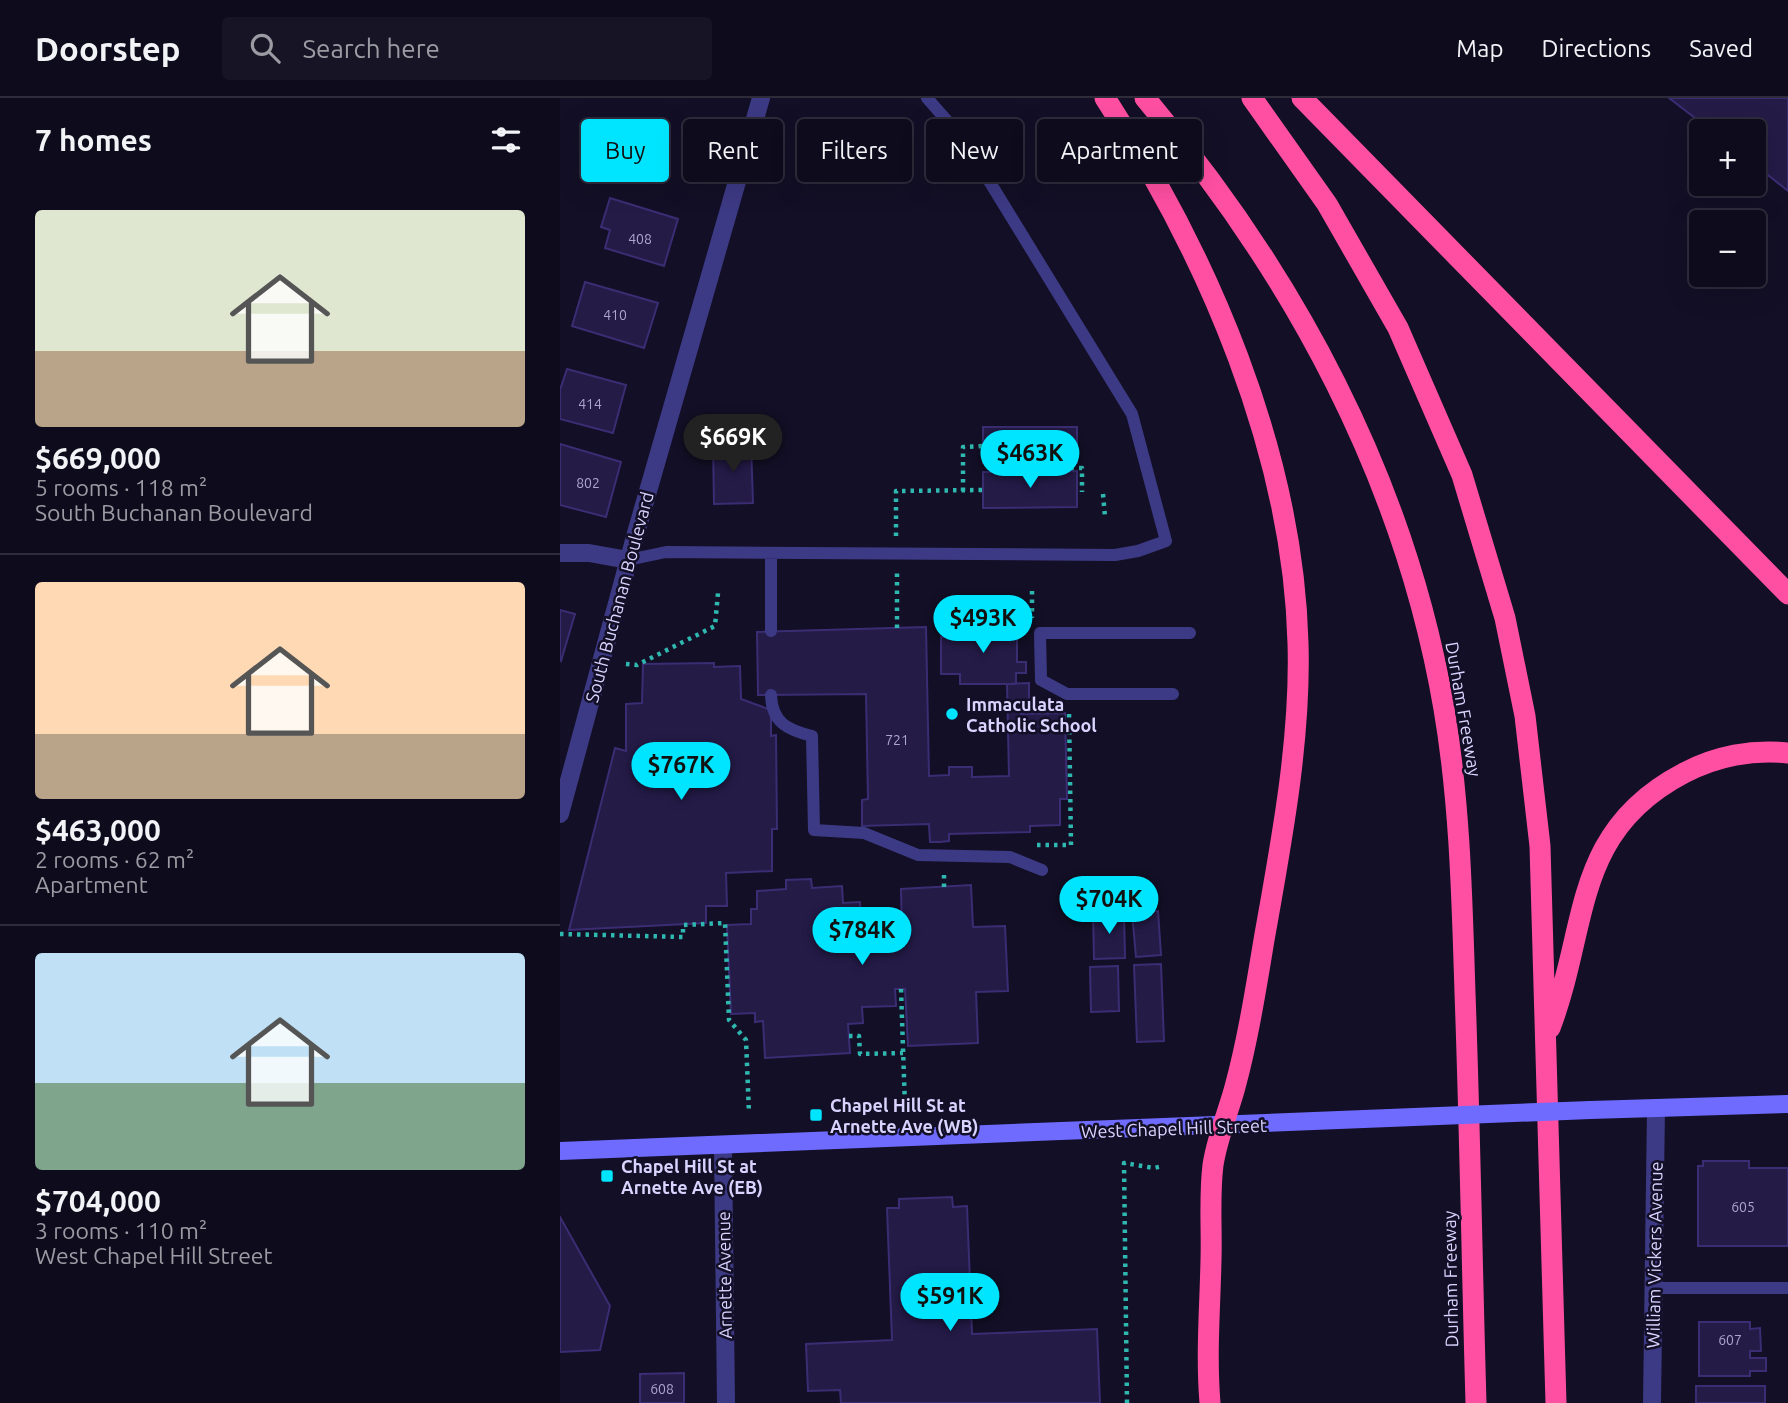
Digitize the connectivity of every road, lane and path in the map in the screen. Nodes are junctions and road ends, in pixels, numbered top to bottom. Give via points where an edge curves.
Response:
1 (761, 98) edge
2 (927, 98) edge
3 (1105, 98) edge
4 (1146, 98) edge
5 (1252, 98) edge
6 (1301, 98) edge
7 (983, 446) dead end
8 (1062, 468) dead end
9 (983, 490) dead end
10 (963, 491) junction
11 (1082, 492) dead end
12 (1102, 494) dead end
13 (1105, 517) dead end
14 (896, 540) dead end
15 (560, 553) edge
16 (771, 553) junction
17 (628, 560) junction
18 (897, 566) dead end
19 (1032, 591) dead end
20 (718, 593) dead end
21 (1788, 594) edge
22 (897, 628) dead end
23 (1033, 630) dead end
24 (771, 631) dead end
25 (1190, 633) dead end
26 (626, 664) dead end
27 (1173, 694) dead end
28 (771, 695) dead end
29 (1063, 709) dead end
30 (1788, 753) edge
31 (560, 814) edge
32 (1032, 845) dead end
33 (1042, 870) dead end
34 (560, 934) edge
35 (901, 989) dead end
36 (849, 1036) dead end
37 (1546, 1040) junction
38 (903, 1053) junction
39 (1788, 1104) edge
40 (905, 1107) dead end
41 (1656, 1108) junction
42 (749, 1113) dead end
43 (1222, 1126) junction
44 (723, 1147) junction
45 (560, 1151) edge
46 (1163, 1166) dead end
47 (1653, 1287) junction
48 (1788, 1288) edge
49 (726, 1403) edge
50 (1127, 1403) edge
51 (1210, 1403) edge
52 (1476, 1403) edge
53 (1556, 1403) edge
54 (1652, 1403) edge

1 - 17 street, South Buchanan Boulevard
2 - 16 lane via 964,140 1132,414 1166,541 1115,555
3 - 43 highway via 1182,228 1214,298 1270,464 1287,531 1295,597 1298,685 1293,744 1265,940 1236,1085
4 - 52 highway, Durham Freeway via 1233,210 1312,335 1380,482 1425,623 1443,705 1460,832
5 - 37 highway via 1327,204 1398,328 1439,418 1485,545 1515,663 1533,779 1540,846
6 - 21 highway
7 - 10 path via 963,447
8 - 11 path via 1082,468
9 - 10 path
10 - 14 path via 896,491
12 - 13 path
15 - 17 street
16 - 17 lane via 666,552
16 - 24 lane
17 - 31 street, South Buchanan Boulevard
18 - 22 path
19 - 23 path
20 - 26 path via 715,626 637,665
25 - 27 lane via 1040,633 1041,680 1067,694
28 - 33 lane via 777,719 788,730 813,736 814,830 863,833 918,855 1010,857
29 - 32 path via 1069,710 1071,845
30 - 37 highway via 1732,755 1698,766 1661,785 1616,828 1594,869 1581,908 1565,989
34 - 42 path via 683,937 683,925 725,923 729,1020 746,1040
35 - 38 path
36 - 38 path via 859,1036 860,1054
37 - 53 highway
38 - 40 path
39 - 41 main road, West Chapel Hill Street
41 - 43 main road, West Chapel Hill Street, bridge
41 - 47 street, William Vickers Avenue
43 - 44 main road, West Chapel Hill Street
43 - 51 highway via 1213,1166
44 - 45 main road, West Chapel Hill Street
44 - 49 street, Arnette Avenue
46 - 50 path via 1124,1163
47 - 48 lane
47 - 54 street, William Vickers Avenue

